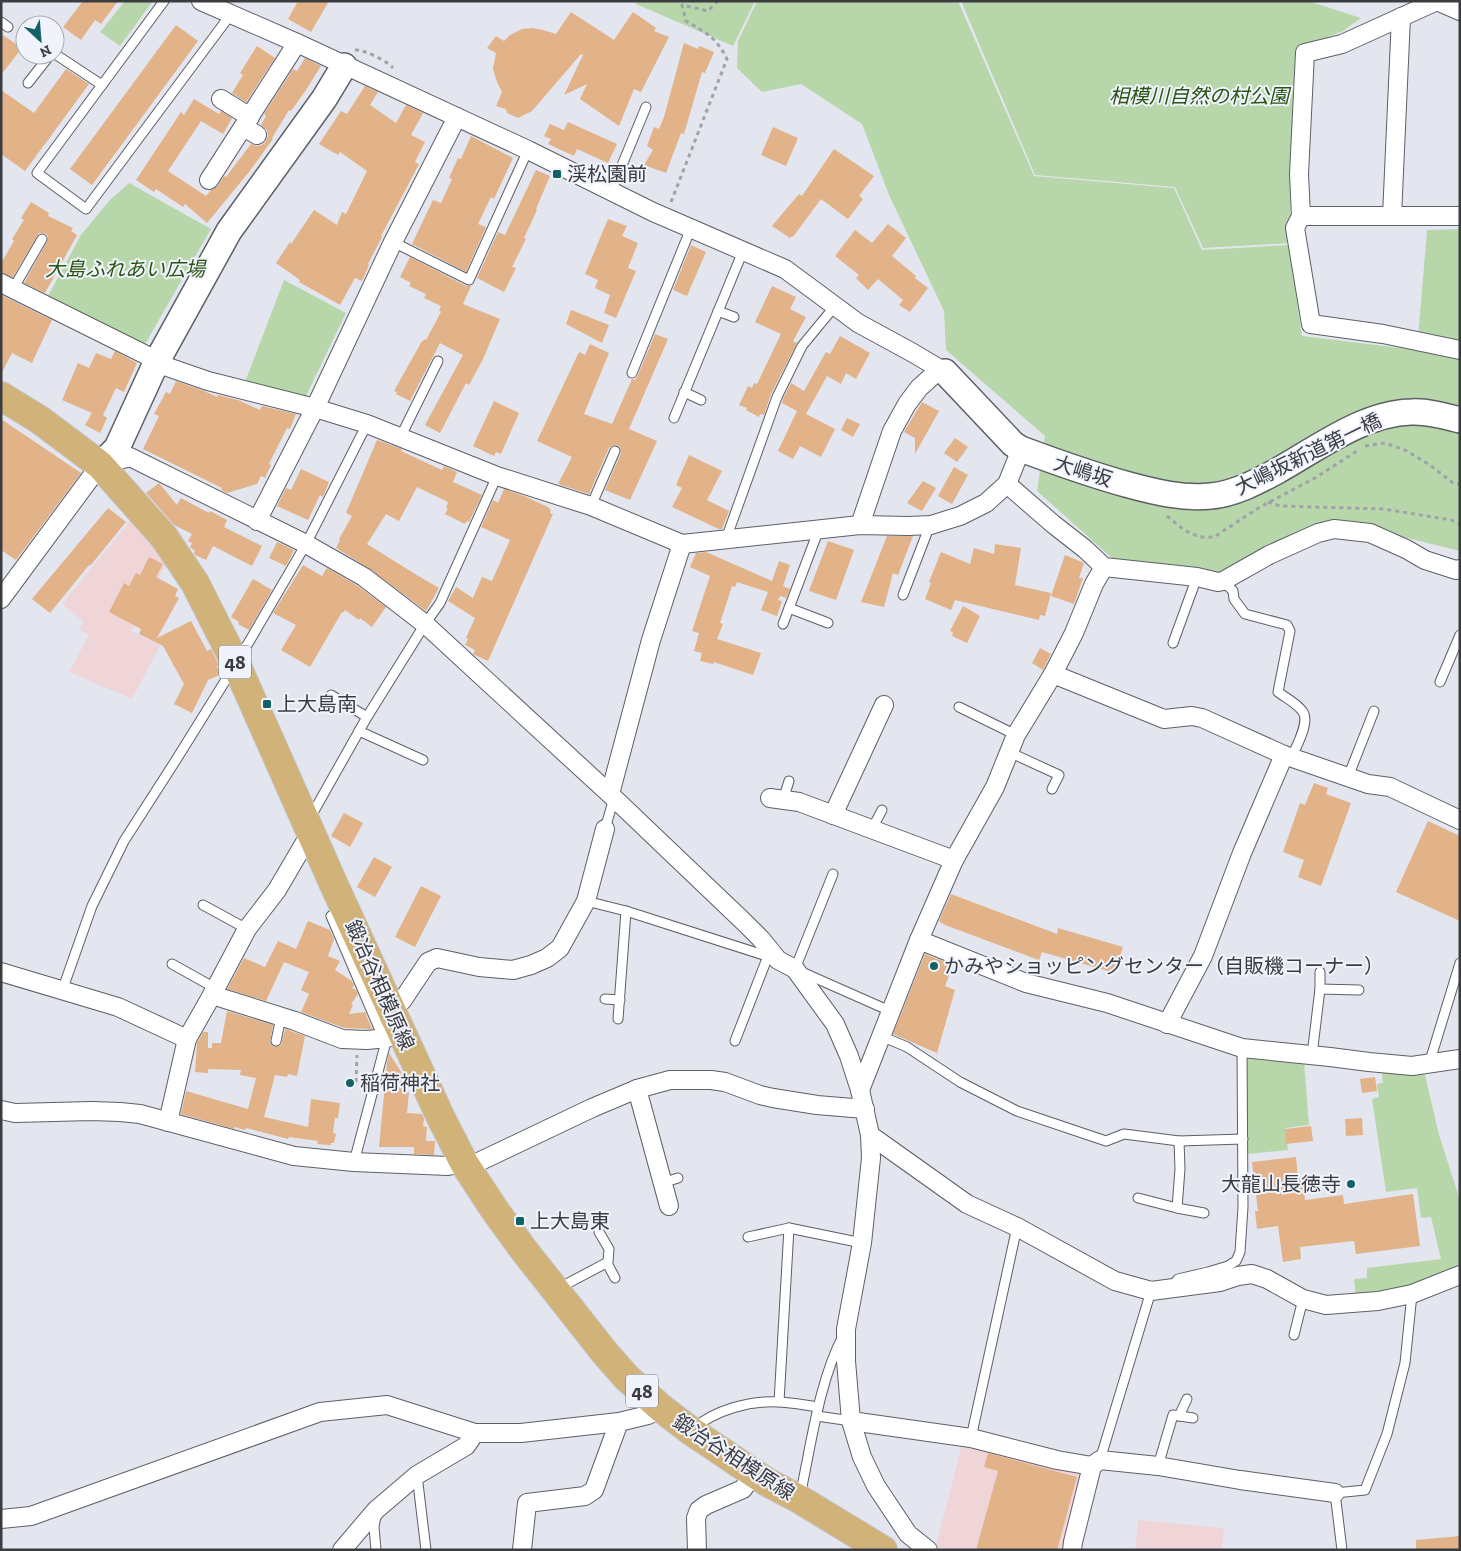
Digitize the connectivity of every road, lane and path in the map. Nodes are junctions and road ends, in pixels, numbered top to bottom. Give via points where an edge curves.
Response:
1 (164, 1) edge
2 (201, 1) edge
3 (718, 1) edge
4 (1458, 8) edge
5 (231, 14) junction
6 (1401, 17) junction
7 (297, 43) junction
8 (65, 61) edge
9 (42, 65) edge
10 (344, 66) junction
11 (28, 83) dead end
12 (102, 85) junction
13 (221, 99) dead end
14 (646, 106) dead end
15 (457, 117) junction
16 (250, 126) junction
17 (528, 150) junction
18 (209, 180) dead end
19 (611, 192) junction
20 (1301, 216) junction
21 (1392, 216) junction
22 (1460, 216) edge
23 (666, 217) junction
24 (691, 228) junction
25 (42, 239) dead end
26 (393, 242) junction
27 (743, 251) junction
28 (7, 286) edge
29 (835, 306) junction
30 (718, 311) junction
31 (734, 317) dead end
32 (1460, 350) edge
33 (438, 361) dead end
34 (156, 363) junction
35 (942, 371) junction
36 (632, 373) dead end
37 (684, 392) junction
38 (1, 396) edge
39 (701, 400) dead end
40 (315, 408) junction
41 (674, 418) dead end
42 (1460, 420) edge
43 (367, 424) junction
44 (400, 438) junction
45 (1017, 446) junction
46 (615, 451) dead end
47 (100, 466) junction
48 (497, 476) junction
49 (1007, 484) junction
50 (1156, 492) joint
51 (1268, 502) dead end
52 (591, 506) junction
53 (257, 521) junction
54 (930, 524) junction
55 (1460, 524) edge
56 (860, 525) junction
57 (819, 529) junction
58 (726, 539) junction
59 (306, 544) junction
60 (682, 544) junction
61 (1104, 567) junction
62 (1460, 569) edge
63 (1197, 577) junction
64 (1223, 581) junction
65 (903, 595) dead end
66 (1, 600) edge
67 (789, 608) junction
68 (828, 622) dead end
69 (425, 624) junction
70 (783, 624) dead end
71 (1460, 635) edge
72 (1172, 643) dead end
73 (236, 664) junction
74 (1053, 674) junction
75 (1440, 682) dead end
76 (331, 694) dead end
77 (884, 705) dead end
78 (960, 707) dead end
79 (1374, 711) dead end
80 (367, 717) junction
81 (359, 731) junction
82 (1016, 734) junction
83 (1009, 752) junction
84 (1288, 756) junction
85 (423, 760) dead end
86 (1348, 777) junction
87 (789, 781) dead end
88 (1052, 789) dead end
89 (612, 796) junction
90 (776, 799) joint
91 (882, 810) dead end
92 (833, 815) junction
93 (1460, 820) edge
94 (309, 827) junction
95 (605, 829) joint
96 (872, 830) junction
97 (954, 860) junction
98 (833, 874) dead end
99 (586, 901) junction
100 (203, 905) dead end
101 (344, 907) junction
102 (626, 911) junction
103 (247, 929) junction
104 (920, 940) junction
105 (773, 958) junction
106 (1460, 963) edge
107 (172, 964) dead end
108 (795, 969) junction
109 (1, 972) edge
110 (1320, 972) dead end
111 (1320, 989) junction
112 (1359, 990) dead end
113 (62, 991) junction
114 (214, 992) junction
115 (605, 999) dead end
116 (620, 1000) junction
117 (402, 1001) dead end
118 (890, 1011) junction
119 (281, 1017) junction
120 (618, 1019) dead end
121 (1167, 1024) junction
122 (881, 1036) junction
123 (387, 1038) junction
124 (187, 1039) junction
125 (276, 1041) dead end
126 (735, 1041) dead end
127 (1242, 1048) junction
128 (357, 1054) dead end
129 (1312, 1055) junction
130 (1460, 1058) edge
131 (1429, 1064) junction
132 (356, 1082) dead end
133 (637, 1089) junction
134 (860, 1090) junction
135 (864, 1109) junction
136 (2, 1113) edge
137 (168, 1122) junction
138 (870, 1135) junction
139 (1243, 1139) junction
140 (1179, 1141) junction
141 (354, 1162) junction
142 (466, 1165) junction
143 (1138, 1198) dead end
144 (669, 1206) dead end
145 (1177, 1208) junction
146 (1204, 1212) dead end
147 (1017, 1227) junction
148 (788, 1228) junction
149 (599, 1232) dead end
150 (748, 1237) dead end
151 (862, 1243) junction
152 (607, 1263) junction
153 (1460, 1275) edge
154 (615, 1278) dead end
155 (1171, 1288) junction
156 (555, 1290) junction
157 (1151, 1291) junction
158 (1412, 1294) junction
159 (1303, 1299) junction
160 (846, 1329) junction
161 (1294, 1335) dead end
162 (1187, 1399) dead end
163 (779, 1402) junction
164 (661, 1408) junction
165 (818, 1411) junction
166 (1179, 1416) junction
167 (1192, 1418) dead end
168 (851, 1421) junction
169 (618, 1422) junction
170 (691, 1431) junction
171 (475, 1433) junction
172 (971, 1438) junction
173 (1096, 1463) junction
174 (1158, 1466) junction
175 (754, 1473) junction
176 (417, 1475) junction
177 (1335, 1493) junction
178 (799, 1499) junction
179 (376, 1510) junction
180 (1, 1519) edge
181 (342, 1550) edge
182 (376, 1550) edge
183 (426, 1550) edge
184 (522, 1550) edge
185 (697, 1550) edge
186 (883, 1550) edge
187 (928, 1550) edge
188 (1072, 1550) edge
189 (1342, 1550) edge

1 - 12 lane
2 - 5 street
3 - 23 path via 708,11 682,5 686,21 708,34 727,59
4 - 6 street via 1438,1
5 - 7 street
5 - 12 lane via 86,209 37,173
6 - 20 street via 1342,44 1305,53 1299,174
6 - 21 street
7 - 10 street
7 - 16 street
8 - 12 lane
9 - 11 lane
10 - 15 street
10 - 34 street via 229,231
13 - 16 street
14 - 19 lane
15 - 17 street
15 - 26 street
16 - 18 street
17 - 19 street
17 - 26 lane via 469,280
19 - 23 street
20 - 21 street
20 - 32 street via 1295,228 1311,324 1383,334
21 - 22 street
23 - 24 street
24 - 27 street
24 - 36 lane
25 - 28 lane
26 - 40 street
27 - 29 street via 785,269
27 - 30 lane
28 - 34 street via 146,355
29 - 35 street via 865,328
29 - 58 lane via 802,346 777,397
30 - 31 lane
30 - 37 lane
33 - 44 lane
34 - 40 street via 208,381
34 - 47 street via 117,448
35 - 45 street
35 - 56 street via 919,388 892,431
37 - 39 lane
37 - 41 lane
38 - 47 main road, 鍛冶谷相模原線 / 48 via 40,420
40 - 43 street
40 - 53 street
42 - 50 street, 大嶋坂新道第一橋 via 1424,412 1387,415 1360,424 1236,491 1211,496
43 - 44 street
43 - 59 lane
44 - 48 street
45 - 49 street
45 - 50 street, 大嶋坂 via 1094,475
46 - 52 lane
47 - 53 street via 130,457
47 - 66 street
47 - 73 main road, 鍛冶谷相模原線 / 48 via 164,537 195,583
48 - 52 street
48 - 69 lane via 440,602
49 - 54 street via 986,503 960,516
49 - 61 street
51 - 55 path via 1280,506 1384,509
52 - 60 street
53 - 59 street
54 - 56 street
54 - 65 lane
56 - 57 street
57 - 58 street
57 - 67 lane
58 - 60 street
59 - 69 street via 364,577
59 - 73 lane
60 - 89 street via 651,640
61 - 63 street
61 - 74 street
62 - 64 street via 1425,560 1370,533 1334,529 1269,555
63 - 64 street
63 - 72 lane
64 - 84 lane via 1246,614 1287,625 1290,631 1278,692 1302,710 1306,724
67 - 68 lane
67 - 70 lane
69 - 80 lane
69 - 89 street
71 - 75 lane
73 - 94 main road, 鍛冶谷相模原線 / 48
73 - 113 lane via 124,841 92,906
74 - 82 street
74 - 84 street via 1164,719 1202,718
76 - 80 lane
77 - 92 street
78 - 82 lane
79 - 86 lane
80 - 81 lane
81 - 85 lane
81 - 94 lane
82 - 83 street
83 - 88 lane via 1059,775
83 - 97 street via 995,787
84 - 86 street
84 - 121 street via 1242,853 1203,956
86 - 93 street via 1390,787
87 - 90 lane
89 - 95 lane
89 - 105 street via 761,939
90 - 92 street via 799,802
91 - 96 lane
92 - 96 street
94 - 101 main road, 鍛冶谷相模原線 / 48
94 - 103 street via 277,890
95 - 99 street
96 - 97 street
97 - 104 street
98 - 108 lane
99 - 102 lane
99 - 117 street via 560,948 547,958 513,970 437,958 428,962
100 - 103 lane
101 - 123 lane via 331,916 379,1028
101 - 142 main road, 鍛冶谷相模原線 / 48 via 430,1096
102 - 105 lane
102 - 116 lane
103 - 114 street
104 - 118 street
104 - 121 street via 1026,983 1107,1003
105 - 108 street
105 - 126 lane
106 - 131 lane
107 - 114 lane
108 - 118 lane
108 - 134 street via 835,1024
109 - 113 street
110 - 111 lane
111 - 112 lane
111 - 129 lane
113 - 124 street via 118,1007
114 - 119 street
114 - 124 street
115 - 116 lane
116 - 120 lane
118 - 122 street
119 - 123 street via 342,1039
119 - 125 lane
121 - 127 street
122 - 134 street
122 - 140 lane via 907,1047 960,1082 1017,1111 1106,1141 1124,1134
123 - 141 lane
124 - 137 street
127 - 129 street
127 - 139 lane
128 - 132 path
129 - 131 street via 1412,1066
130 - 131 street
133 - 135 street via 670,1080 711,1080 773,1098
133 - 142 street
133 - 144 street via 670,1180
134 - 135 street
135 - 138 street
136 - 137 street via 120,1112
137 - 141 street via 294,1156
138 - 147 street via 967,1204
138 - 151 street via 871,1158
139 - 140 lane
139 - 155 lane via 1243,1207 1240,1252 1236,1262 1178,1279
140 - 145 lane
141 - 142 street
142 - 156 main road, 鍛冶谷相模原線 / 48 via 494,1210
143 - 145 lane
145 - 146 lane
147 - 157 street via 1115,1281
147 - 172 lane
148 - 150 lane
148 - 151 lane
148 - 163 lane
149 - 152 lane via 609,1249
151 - 160 street
152 - 154 lane
152 - 156 lane
153 - 158 street
155 - 157 street
155 - 159 street via 1252,1274
156 - 164 main road, 鍛冶谷相模原線 / 48 via 605,1353
157 - 173 lane
158 - 159 street via 1378,1301 1326,1305
158 - 177 lane via 1405,1364 1385,1439 1365,1490
159 - 161 lane
160 - 165 lane via 834,1352
160 - 168 street
162 - 166 lane
163 - 165 lane
163 - 170 lane via 724,1411
164 - 169 street via 648,1415
164 - 170 main road, 鍛冶谷相模原線 / 48
165 - 168 lane
165 - 178 lane
166 - 167 lane
166 - 174 lane via 1173,1415
168 - 172 street
168 - 187 street via 862,1457 876,1486 908,1534
169 - 171 street via 521,1433
169 - 184 street via 594,1490 585,1496 527,1502
170 - 175 main road, 鍛冶谷相模原線 / 48
171 - 176 street via 466,1446
171 - 180 street via 387,1405 320,1412 31,1516
172 - 173 street via 1057,1460
173 - 174 street
173 - 188 street
174 - 177 street
175 - 178 main road, 鍛冶谷相模原線 / 48
175 - 185 street via 743,1489 699,1510 696,1518
176 - 179 street
176 - 183 lane
177 - 189 lane
178 - 186 main road, 鍛冶谷相模原線 / 48
179 - 181 street
179 - 182 lane

